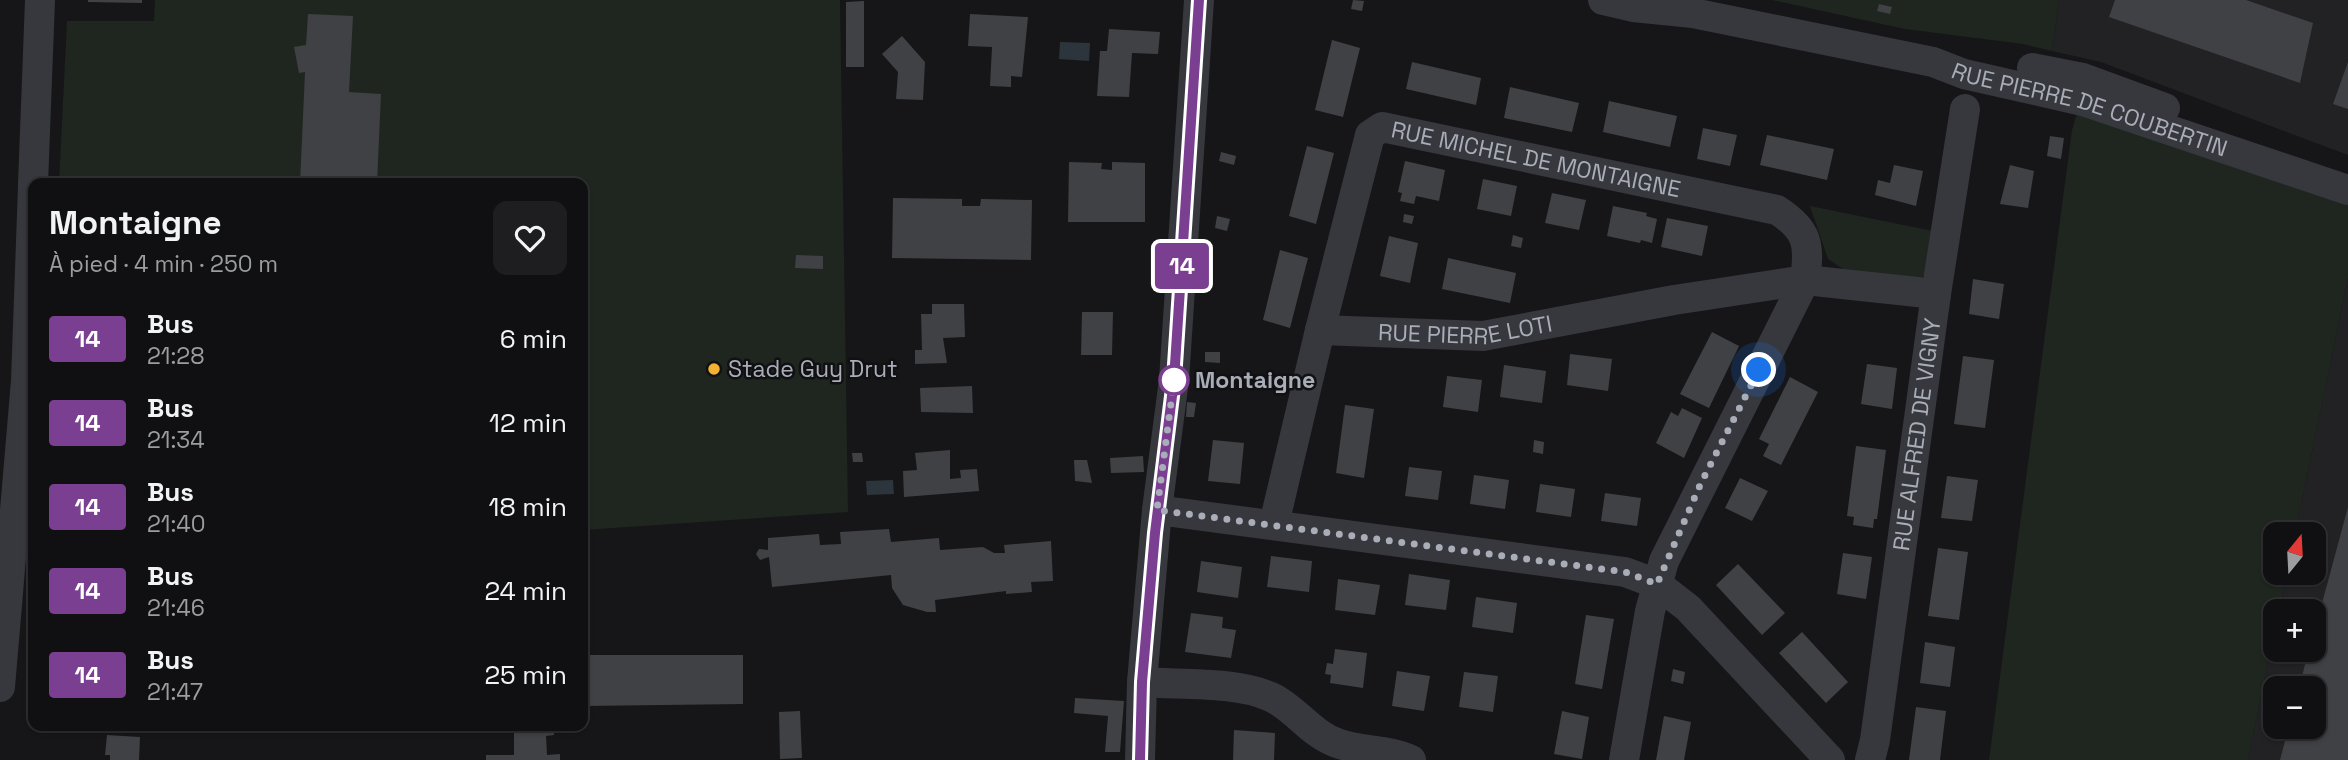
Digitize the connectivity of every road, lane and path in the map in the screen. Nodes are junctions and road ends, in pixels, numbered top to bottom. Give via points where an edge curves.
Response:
1 (40, 0) edge
2 (1199, 0) edge
3 (1603, 0) edge
4 (1664, 0) edge
5 (1693, 13) junction
6 (1965, 109) dead end
7 (33, 178) edge
8 (2348, 190) edge
9 (1805, 280) junction
10 (1936, 294) junction
11 (28, 325) edge
12 (1320, 330) junction
13 (1157, 510) junction
14 (1274, 524) junction
15 (1657, 584) junction
16 (1142, 682) junction
17 (0, 687) edge
18 (1140, 760) edge
19 (1411, 760) edge
20 (1624, 760) edge
21 (1830, 760) edge
22 (1870, 760) edge

1 - 7 street
2 - 13 street via 1174,380
3 - 5 street, RUE PIERRE DE COUBERTIN via 1633,8
4 - 5 street, RUE PIERRE DE COUBERTIN
5 - 8 street, RUE PIERRE DE COUBERTIN via 1933,62 2007,64 2084,79 2161,106 2247,154
6 - 10 street, RUE ALFRED DE VIGNY
9 - 10 street, RUE PIERRE LOTI
9 - 12 street, RUE PIERRE LOTI via 1483,337
9 - 12 street, RUE MICHEL DE MONTAIGNE via 1809,253 1799,224 1777,210 1382,127 1370,135
9 - 15 street via 1701,483
10 - 22 street, RUE ALFRED DE VIGNY
11 - 17 street
12 - 14 street
13 - 14 street
13 - 16 street
14 - 15 street via 1625,572
15 - 20 street
15 - 21 street via 1688,608
16 - 18 street
16 - 19 street via 1260,692 1337,743

